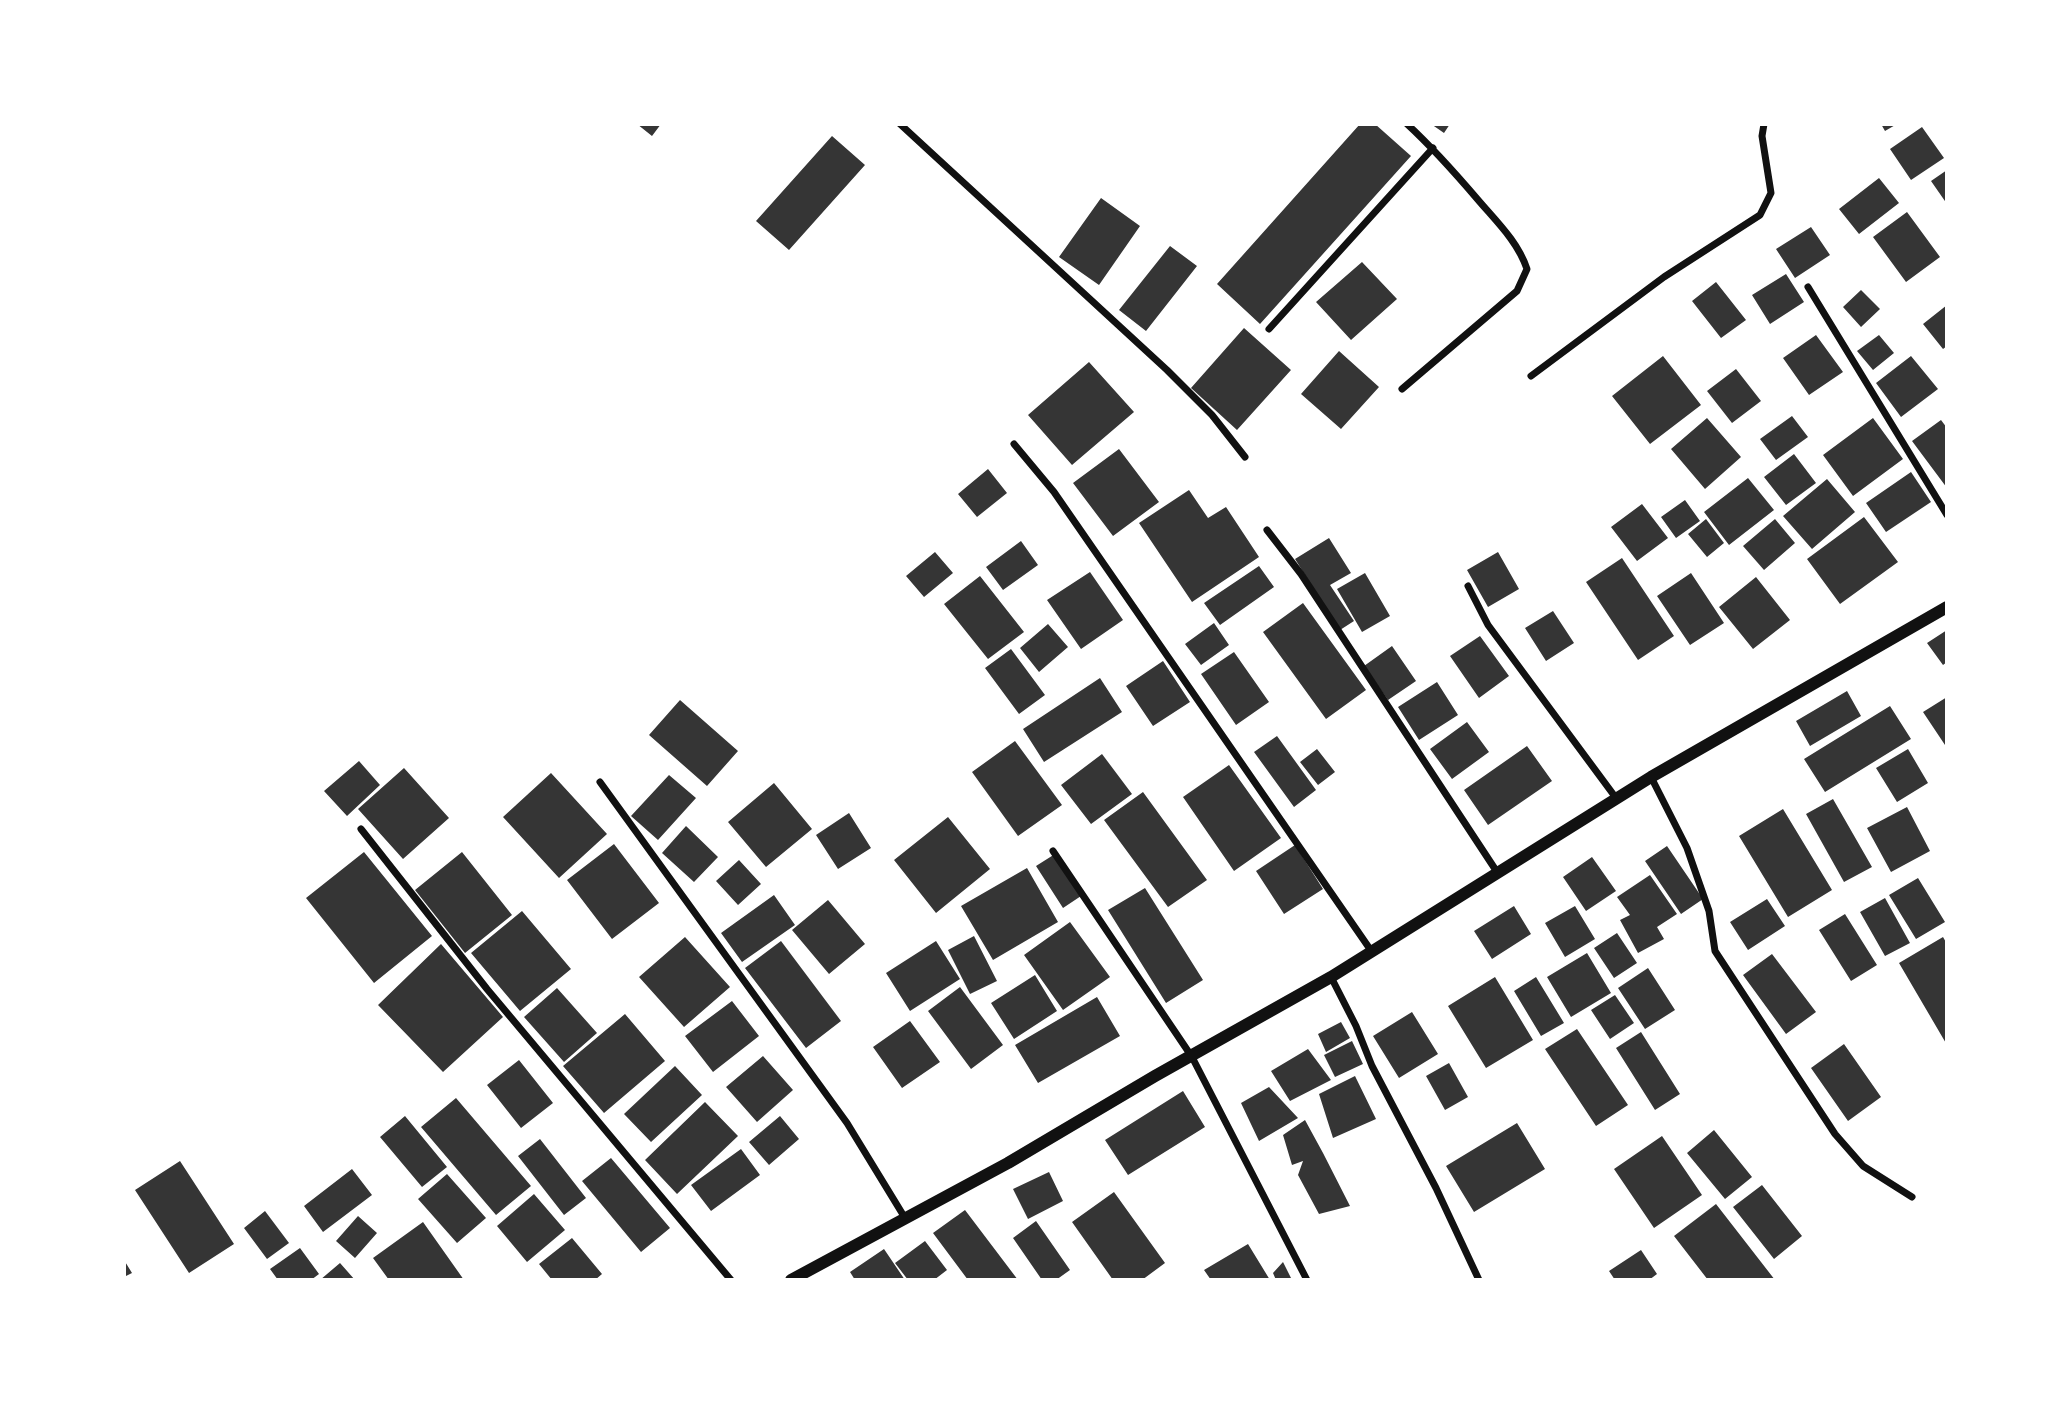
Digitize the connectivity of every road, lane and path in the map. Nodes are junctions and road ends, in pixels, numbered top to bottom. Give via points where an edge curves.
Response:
1 (900, 124) edge
2 (1407, 124) edge
3 (1764, 124) edge
4 (1433, 148) junction
5 (1808, 287) dead end
6 (1269, 329) dead end
7 (1531, 376) dead end
8 (1402, 389) dead end
9 (1014, 444) dead end
10 (1245, 457) dead end
11 (1947, 515) edge
12 (1267, 530) dead end
13 (1468, 586) dead end
14 (1947, 607) edge
15 (1651, 777) junction
16 (600, 782) dead end
17 (1616, 798) junction
18 (361, 829) dead end
19 (1053, 850) dead end
20 (1497, 872) junction
21 (1372, 951) junction
22 (1331, 977) junction
23 (1192, 1057) junction
24 (1912, 1198) dead end
25 (905, 1218) junction
26 (731, 1280) edge
27 (791, 1280) edge
28 (1307, 1280) edge
29 (1479, 1280) edge

1 - 10 street via 1167,370
2 - 4 street
3 - 7 street via 1771,192 1760,215 1664,277
4 - 6 street
4 - 8 street via 1503,228 1527,268 1517,290
5 - 11 street
9 - 21 street via 1054,492
12 - 20 street via 1301,574
13 - 17 street via 1488,625
14 - 15 street
15 - 17 street
15 - 24 street via 1687,848 1709,911 1715,951 1835,1134 1863,1166
16 - 25 street via 847,1123
17 - 20 street
18 - 26 street via 487,989
19 - 23 street
20 - 21 street
21 - 22 street
22 - 23 street
22 - 29 street
23 - 25 street
23 - 28 street
25 - 27 street

